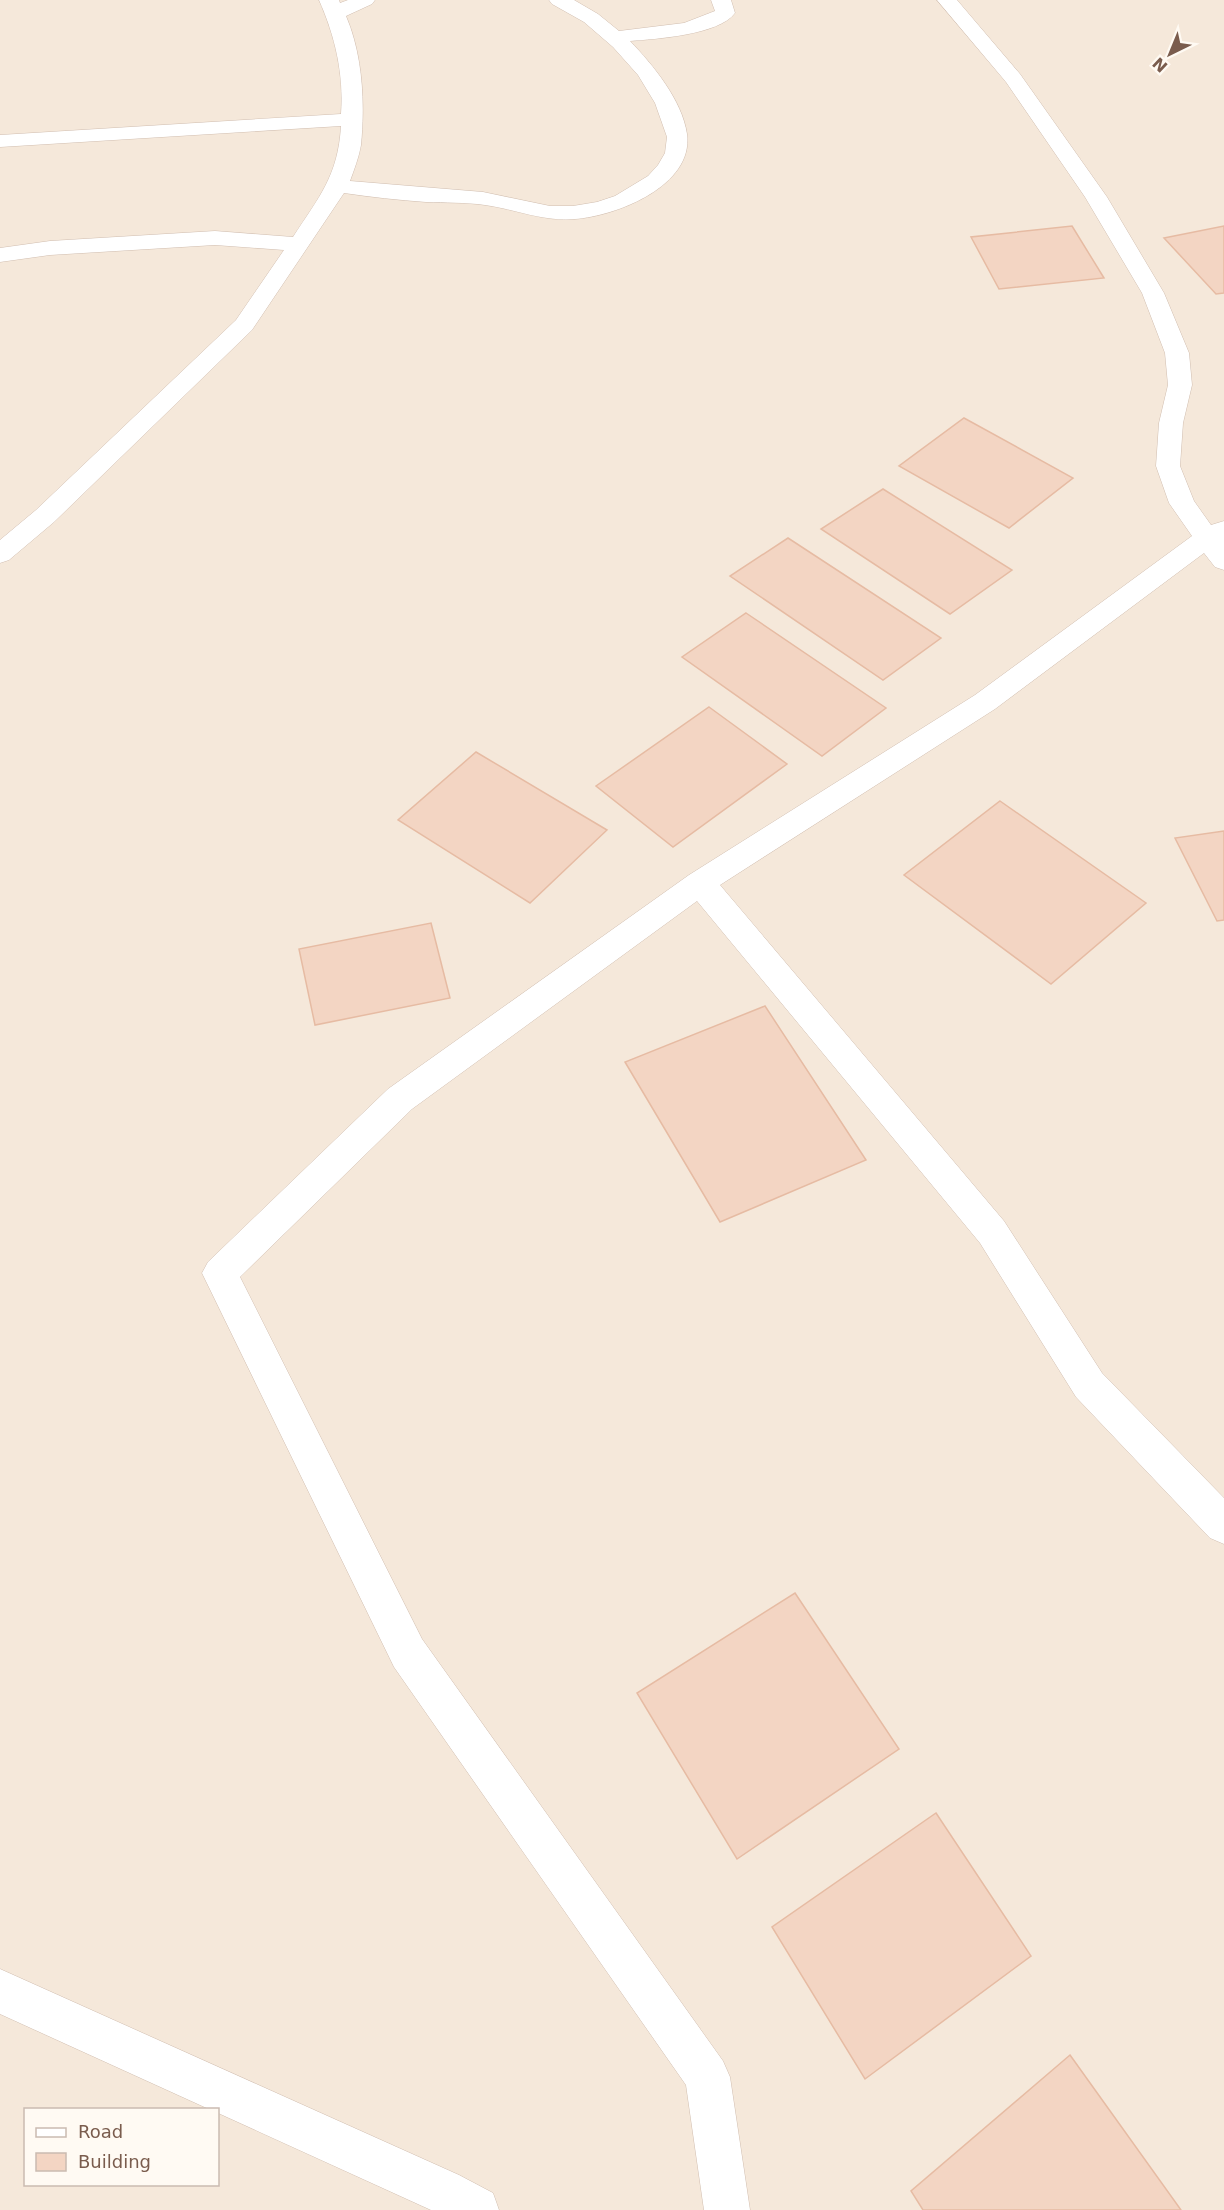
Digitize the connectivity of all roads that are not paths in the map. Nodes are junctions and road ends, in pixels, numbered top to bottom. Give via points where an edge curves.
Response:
1 (365, 0) edge
2 (559, 0) edge
3 (721, 0) edge
4 (947, 0) edge
5 (332, 7) edge
6 (614, 37) junction
7 (353, 119) junction
8 (0, 141) edge
9 (338, 186) junction
10 (299, 244) junction
11 (0, 255) edge
12 (1218, 542) edge
13 (0, 554) edge
14 (700, 883) junction
15 (1224, 1525) edge
16 (0, 1991) edge
17 (449, 2204) edge
18 (727, 2210) edge

1 - 5 street via 345,8
2 - 6 street via 582,11
3 - 6 street via 725,13 711,22
4 - 12 street via 1013,78 1096,197 1153,293 1177,354 1180,386 1171,423 1168,466 1182,503
5 - 7 street via 342,30 353,88
6 - 9 street via 655,86 672,118 677,138 665,172 636,194 592,211 555,214 487,198
7 - 8 street
7 - 9 street via 350,147
9 - 10 street
10 - 11 street via 215,238 50,248
10 - 13 street via 244,326
12 - 14 street via 985,702
14 - 15 street via 992,1232 1089,1384
14 - 18 street via 400,1099 220,1273 408,1653 707,2077
16 - 17 street

